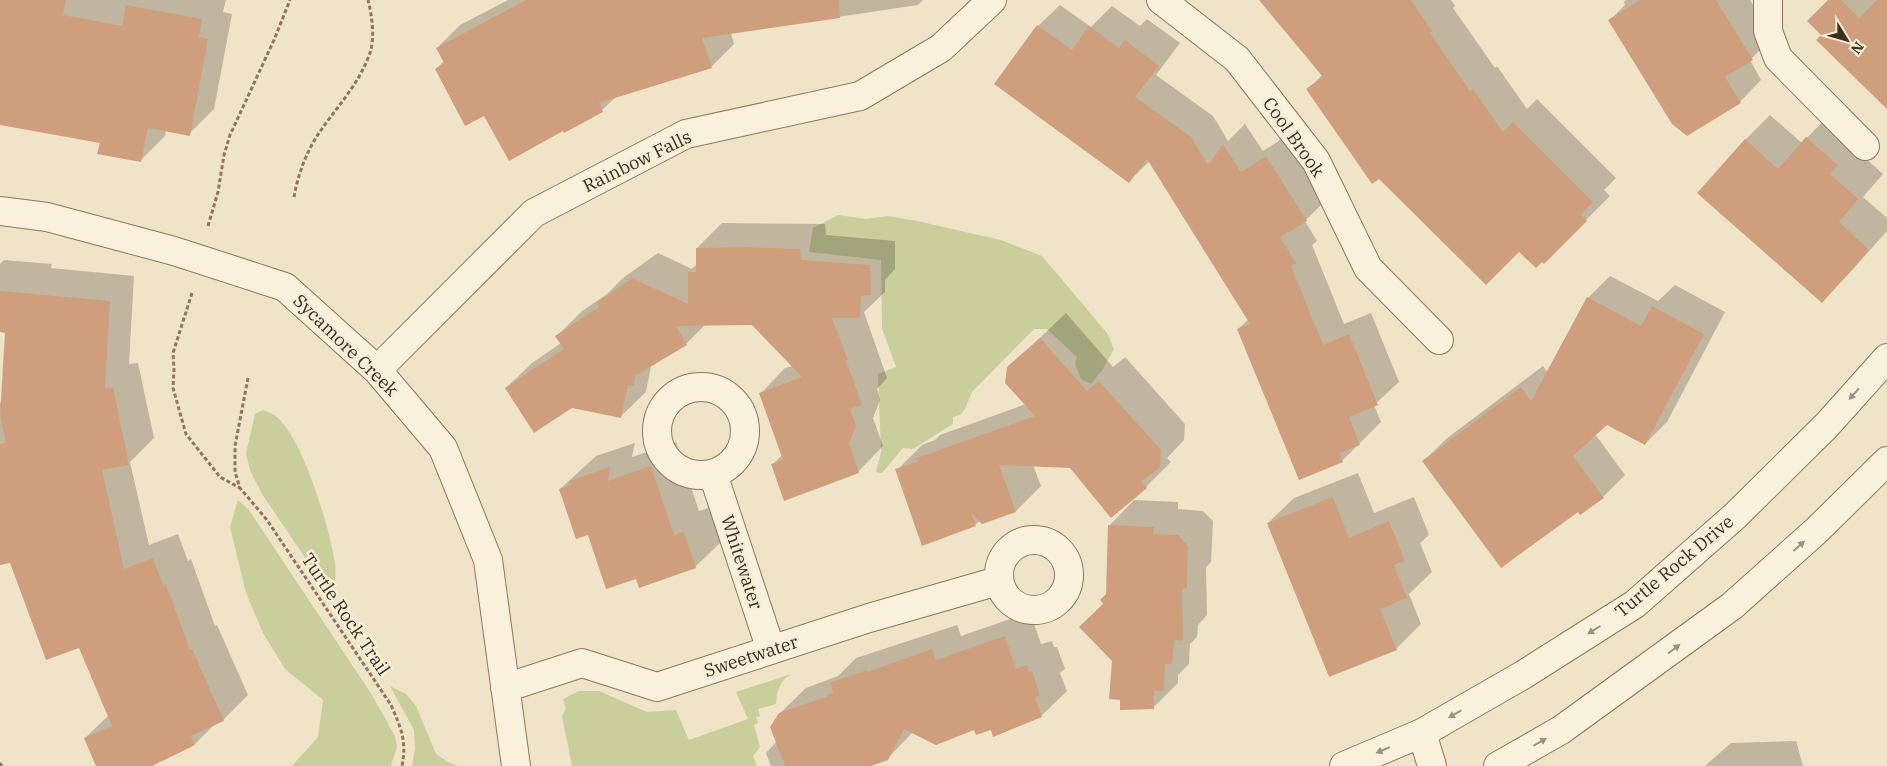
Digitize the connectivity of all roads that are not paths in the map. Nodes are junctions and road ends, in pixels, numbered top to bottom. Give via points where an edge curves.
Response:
1 (992, 0) edge
2 (1161, 0) edge
3 (1768, 0) edge
4 (1865, 146) dead end
5 (0, 211) edge
6 (1439, 340) dead end
7 (1887, 358) edge
8 (377, 370) junction
9 (1887, 461) edge
10 (714, 474) dead end
11 (998, 581) dead end
12 (771, 650) junction
13 (505, 688) junction
14 (1422, 733) junction
15 (516, 766) edge
16 (1344, 766) edge
17 (1432, 766) edge
18 (1498, 766) edge

1 - 8 street, Rainbow Falls via 942,48 860,96 686,134 534,213
2 - 6 street, Cool Brook via 1237,59 1316,161 1368,268
3 - 4 street via 1768,31 1778,58
5 - 8 street, Sycamore Creek via 46,217 174,251 285,287
7 -> 14 street, Turtle Rock Drive via 1827,425 1735,516 1635,604 1523,675
8 - 13 street, Sycamore Creek via 443,448 488,560
18 -> 9 street via 1561,730 1732,606 1817,530
10 - 12 street, Whitewater
11 - 12 street, Sweetwater
12 - 13 street, Sweetwater via 657,687 582,663
13 - 15 street, Sycamore Creek
14 -> 16 street, Turtle Rock Drive
14 - 17 street

